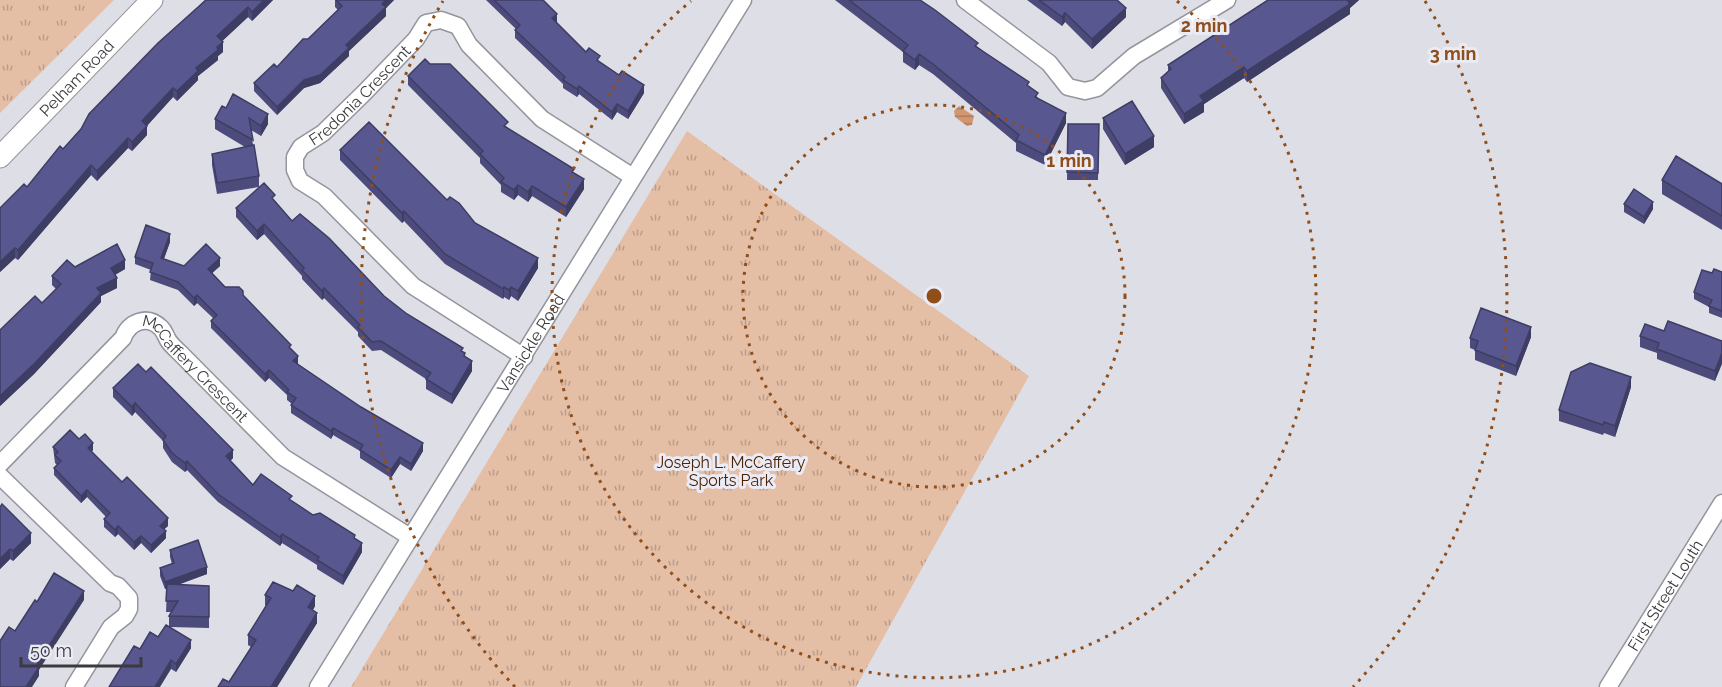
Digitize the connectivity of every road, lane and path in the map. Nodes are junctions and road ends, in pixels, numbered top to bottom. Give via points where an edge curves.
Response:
1 (152, 0) edge
2 (743, 0) edge
3 (965, 0) edge
4 (1227, 0) edge
5 (0, 157) edge
6 (633, 177) junction
7 (524, 357) junction
8 (0, 464) edge
9 (0, 476) edge
10 (1722, 503) edge
11 (410, 537) junction
12 (74, 687) edge
13 (318, 687) edge
14 (1608, 687) edge

1 - 5 main road, Pelham Road
2 - 6 street, Vansickle Road
3 - 4 street via 1049,63 1068,87 1085,91 1097,88 1134,56
6 - 7 street, Vansickle Road
6 - 7 street, Fredonia Crescent via 542,119 469,45 458,26 441,20 426,23 416,39 364,93 298,152 295,170 300,181 324,196 406,280
7 - 11 street, Vansickle Road
8 - 11 street, McCaffery Crescent via 123,338 129,326 149,321 163,329 181,354 283,457
9 - 12 street via 129,598 125,616 111,627
10 - 14 street, First Street Louth
11 - 13 street, Vansickle Road

